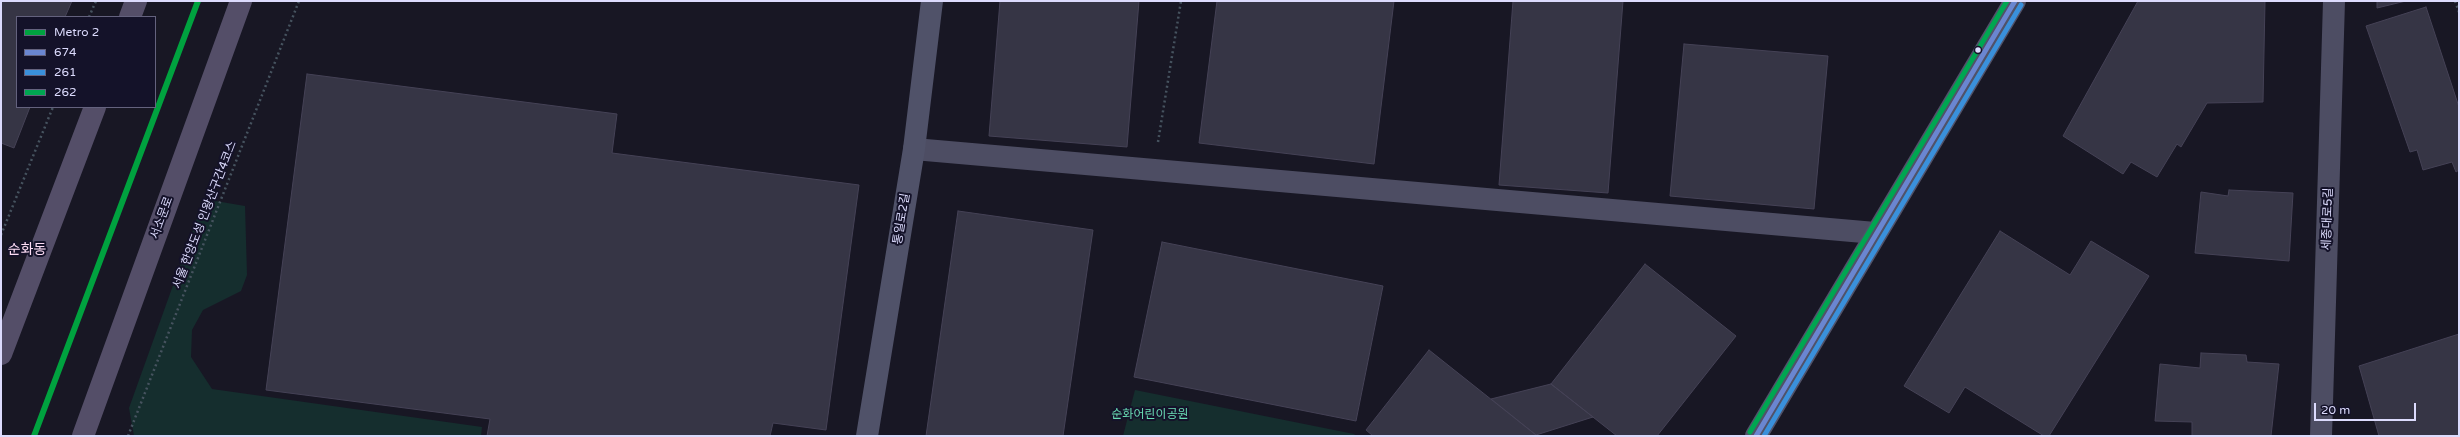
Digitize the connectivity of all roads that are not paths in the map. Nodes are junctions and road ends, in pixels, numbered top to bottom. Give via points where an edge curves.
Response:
1 (136, 1) edge
2 (241, 1) edge
3 (932, 1) edge
4 (2015, 1) edge
5 (2334, 1) edge
6 (130, 16) edge
7 (95, 108) edge
8 (914, 150) junction
9 (1875, 233) junction
10 (1, 354) edge
11 (82, 436) edge
12 (867, 436) edge
13 (1756, 436) edge
14 (2321, 436) edge

1 - 6 main road
2 - 11 main road, 서소문로
3 - 8 main road, 통일로2길
4 - 9 main road
5 - 14 street, 세종대로5길
7 - 10 main road
8 - 9 street
8 - 12 main road, 통일로2길
9 - 13 main road

